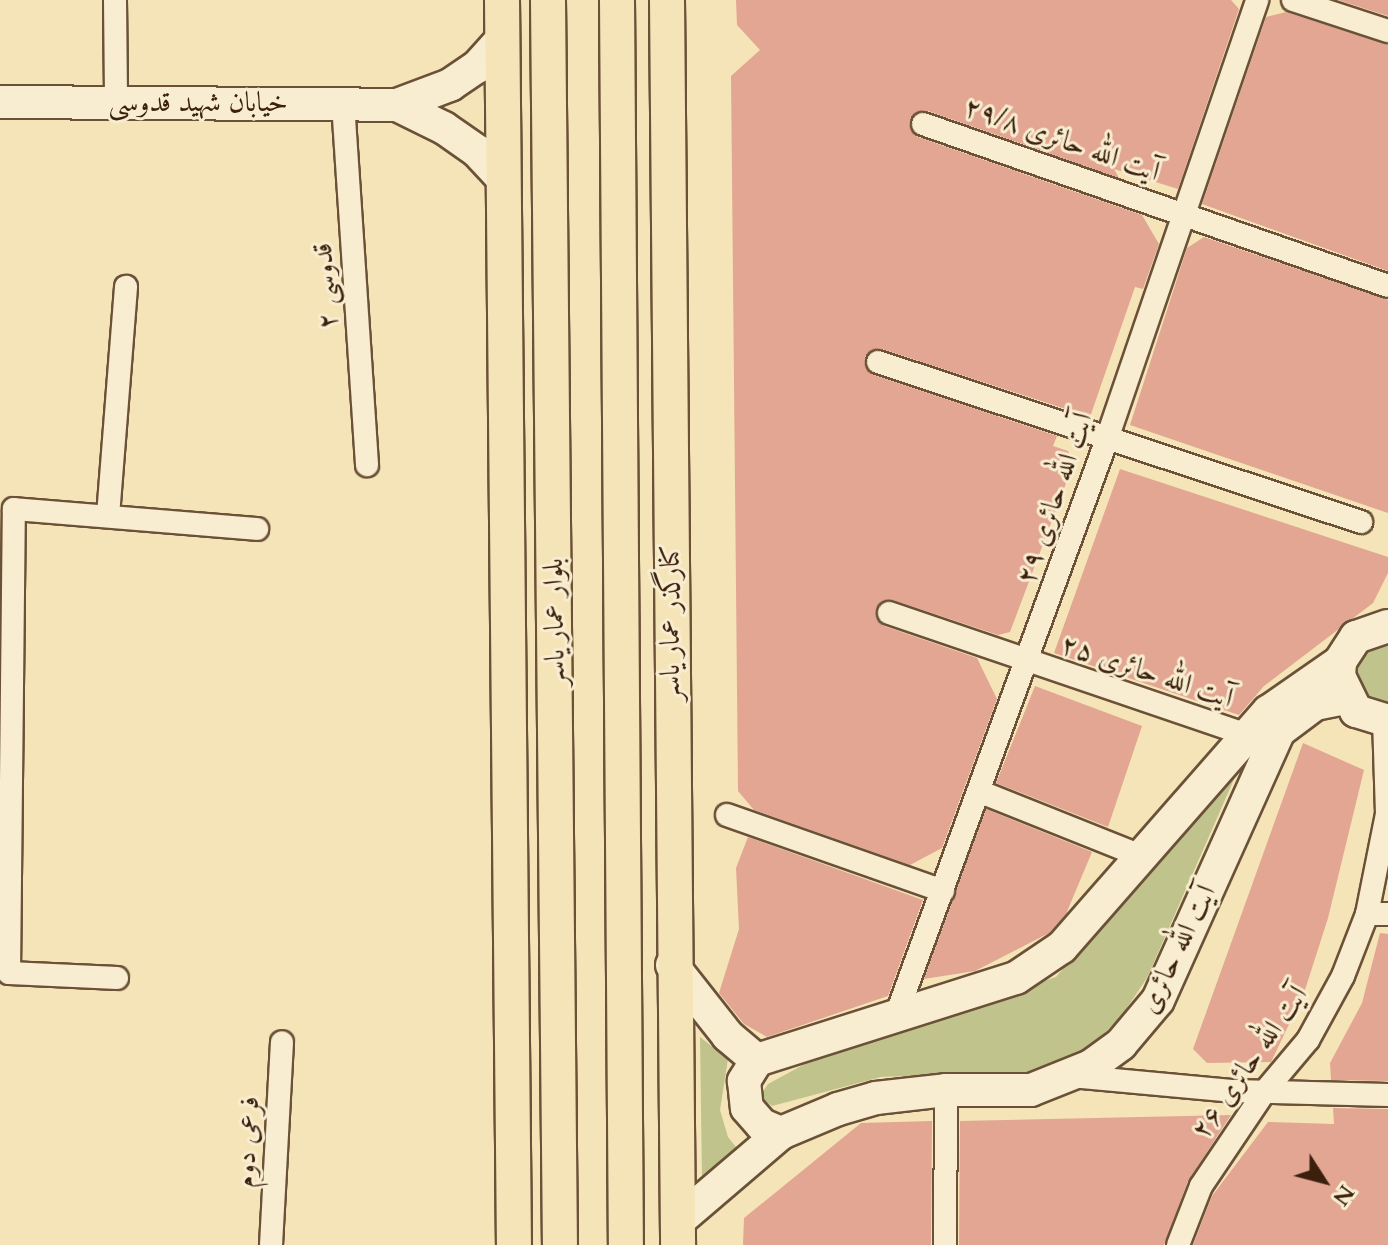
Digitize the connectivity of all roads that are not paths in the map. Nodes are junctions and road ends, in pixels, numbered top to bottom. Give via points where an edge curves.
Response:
1 (115, 0) edge
2 (502, 0) edge
3 (548, 0) edge
4 (617, 0) edge
5 (667, 0) edge
6 (1257, 0) edge
7 (1293, 0) edge
8 (1388, 31) edge
9 (502, 39) junction
10 (0, 102) edge
11 (116, 102) junction
12 (343, 103) junction
13 (397, 105) junction
14 (923, 124) dead end
15 (503, 179) junction
16 (1183, 211) junction
17 (1388, 286) edge
18 (126, 287) dead end
19 (878, 362) dead end
20 (1107, 439) junction
21 (367, 465) dead end
22 (108, 516) junction
23 (1361, 522) dead end
24 (257, 529) dead end
25 (889, 613) dead end
26 (1386, 625) edge
27 (1340, 662) junction
28 (1027, 663) junction
29 (1346, 698) junction
30 (1386, 721) edge
31 (6, 733) edge
32 (1248, 735) junction
33 (981, 792) junction
34 (727, 815) dead end
35 (1141, 856) junction
36 (943, 891) junction
37 (1377, 914) edge
38 (672, 965) junction
39 (5, 972) edge
40 (117, 978) dead end
41 (897, 1013) junction
42 (282, 1042) dead end
43 (757, 1060) junction
44 (1071, 1076) junction
45 (946, 1090) junction
46 (1265, 1091) junction
47 (1388, 1095) edge
48 (781, 1133) junction
49 (678, 1233) edge
50 (271, 1245) edge
51 (514, 1245) edge
52 (560, 1245) edge
53 (626, 1245) edge
54 (945, 1245) edge
55 (1178, 1245) edge

1 - 11 street
2 - 9 main road
3 - 52 main road, بلوار عمار یاسر
4 - 53 main road
5 - 38 main road, کنارگذر عمار یاسر
6 - 16 street, آیت الله حائری ۲۹
7 - 8 street
9 - 13 main road via 477,67 450,85
9 - 15 main road
10 - 11 main road, خیابان شهید قدوسی
11 - 12 main road, خیابان شهید قدوسی
12 - 13 main road, خیابان شهید قدوسی
12 - 21 street, قدوسی ۲
13 - 15 main road via 477,151
14 - 16 street, آیت الله حائری ۲۹/۸
15 - 51 main road
16 - 17 street, آیت الله حائری ۲۹/۸
16 - 20 street, آیت الله حائری ۲۹
18 - 22 street
19 - 20 street
20 - 23 street
20 - 28 street, آیت الله حائری ۲۹
22 - 24 street
22 - 31 street via 14,509
25 - 28 street, آیت الله حائری ۲۵
26 - 27 main road via 1356,637
27 - 29 main road
27 - 32 main road via 1268,712
28 - 32 street, آیت الله حائری ۲۵
28 - 33 street, آیت الله حائری ۲۹
29 - 30 main road via 1365,716
29 - 44 main road, آیت الله حائری via 1315,704 1279,731 1158,1000 1121,1044
30 - 37 street, آیت الله حائری ۲۶ via 1387,814
31 - 39 street
32 - 35 main road
33 - 35 street
33 - 36 street, آیت الله حائری ۲۹
34 - 36 street
35 - 41 main road via 1062,947 1016,978
36 - 41 street, آیت الله حائری ۲۹
37 - 46 street, آیت الله حائری ۲۶ via 1308,1040
38 - 43 main road via 728,1036
38 - 49 main road, کنارگذر عمار یاسر
39 - 40 street
41 - 43 main road
42 - 50 street, فرعی دوم
43 - 48 main road via 744,1081 747,1108 762,1125
44 - 45 main road, آیت الله حائری via 1031,1090
44 - 46 street
45 - 48 main road, آیت الله حائری via 876,1098
45 - 54 street
46 - 47 street
46 - 55 street, آیت الله حائری ۲۶ via 1201,1186
48 - 49 main road, آیت الله حائری

